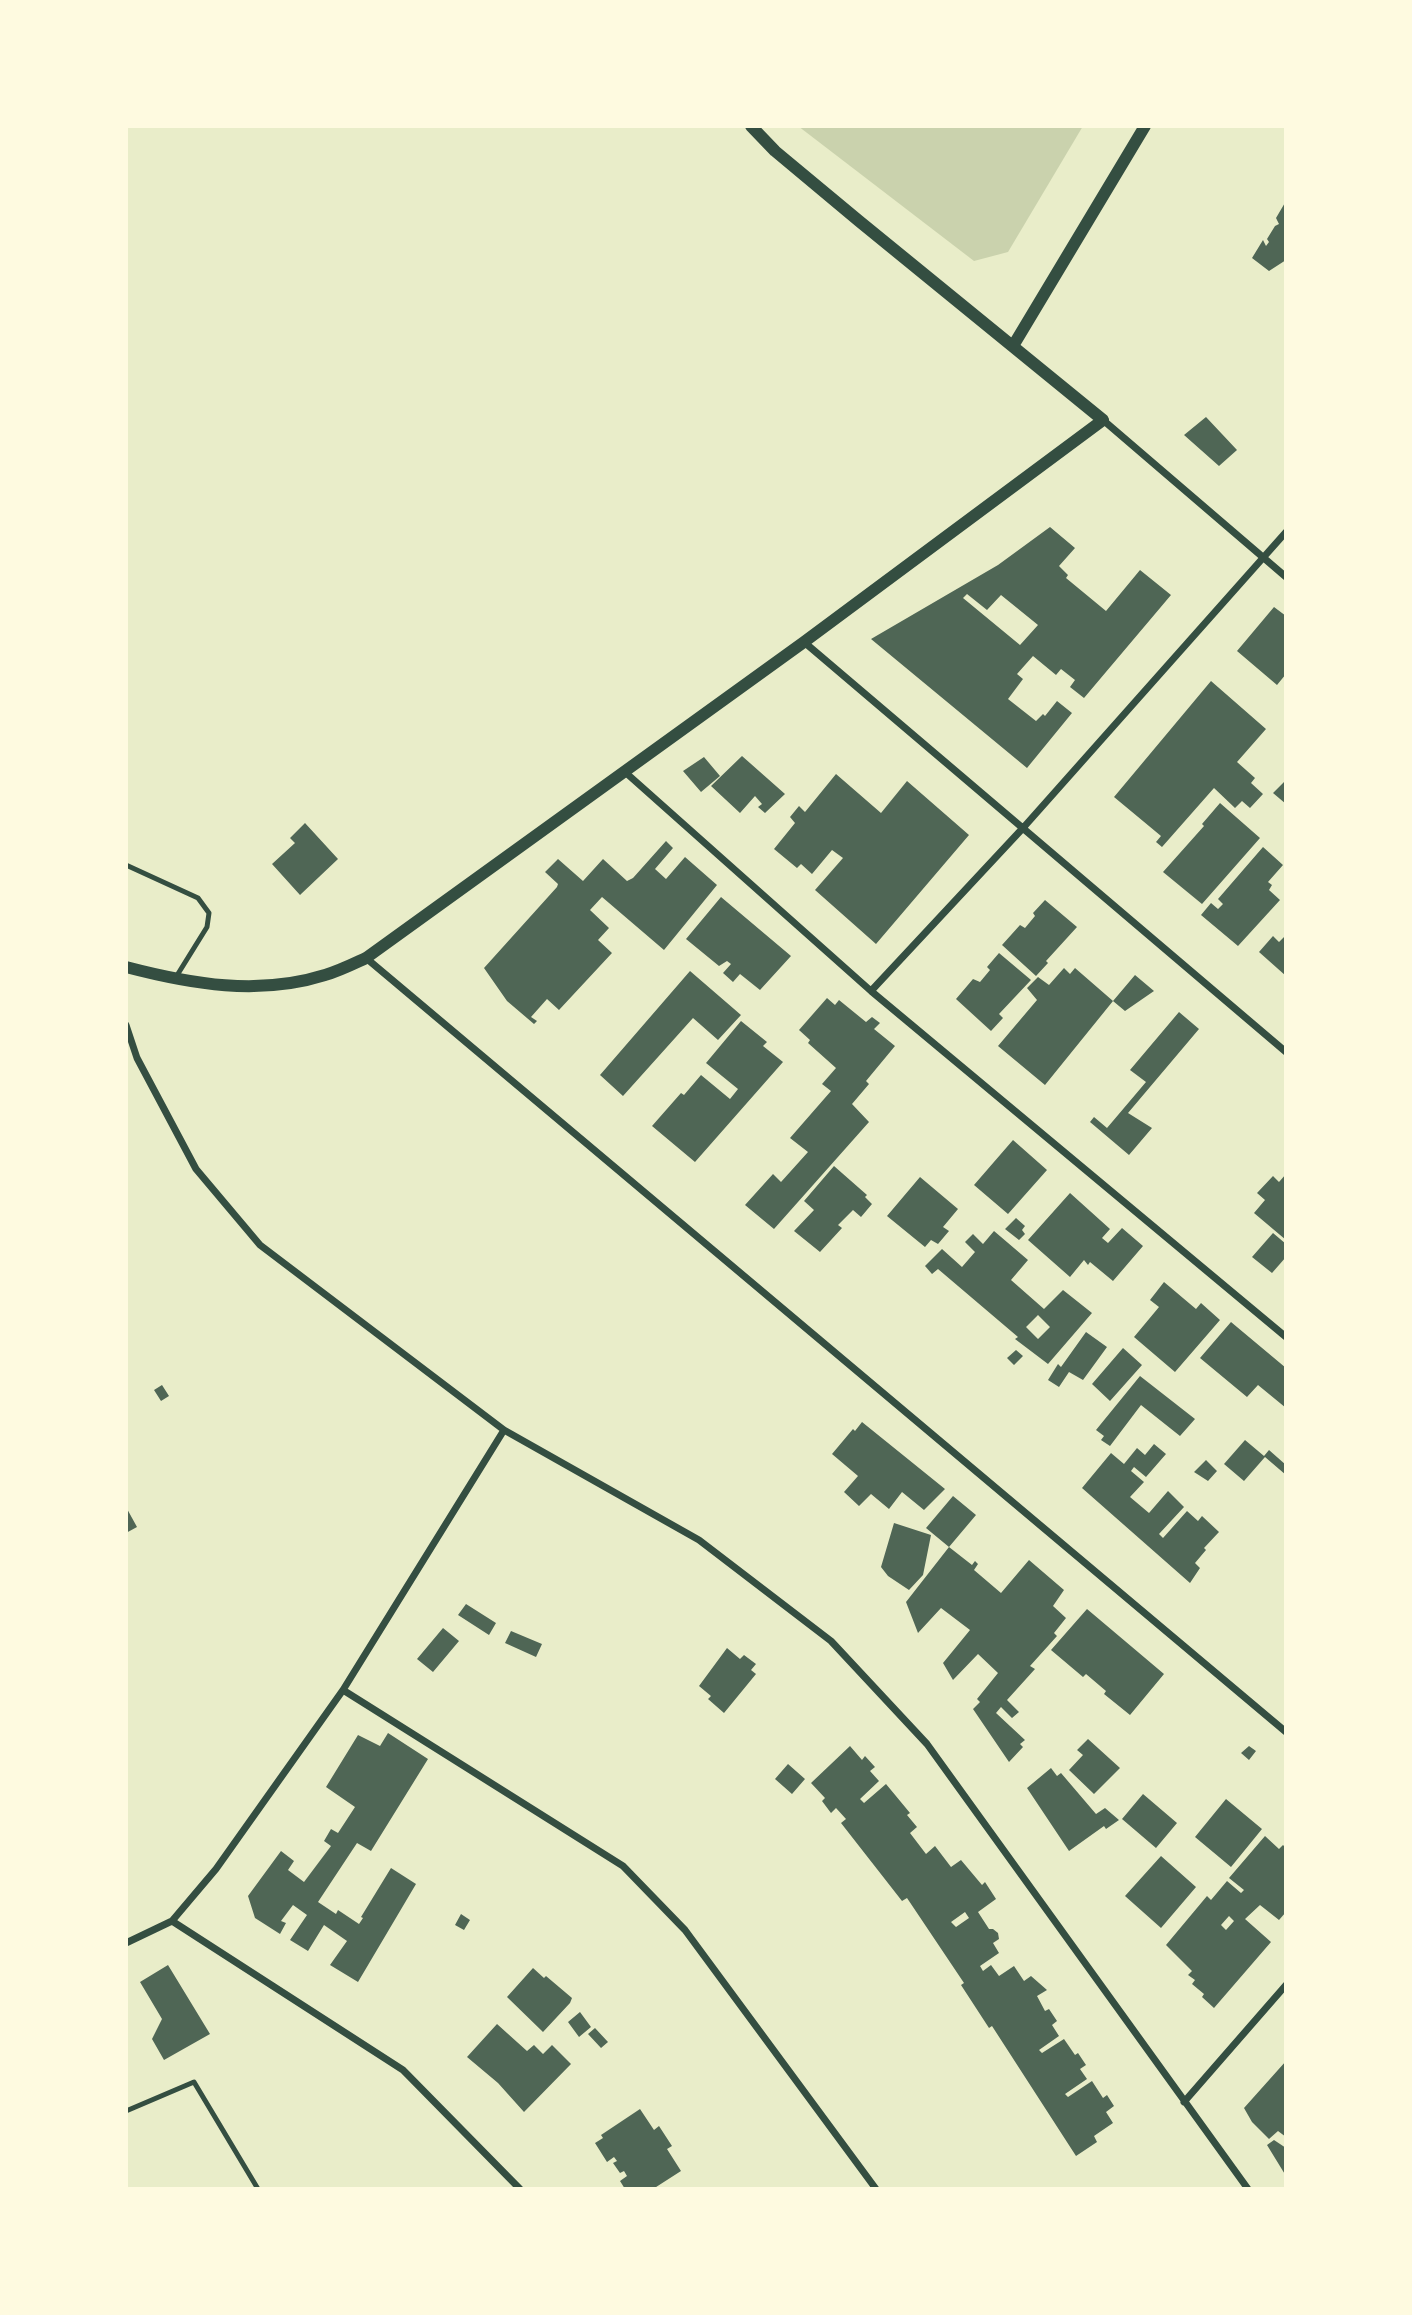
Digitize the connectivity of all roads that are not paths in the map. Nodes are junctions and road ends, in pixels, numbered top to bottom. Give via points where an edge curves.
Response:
1 (751, 126) edge
2 (1145, 126) edge
3 (1013, 346) junction
4 (1103, 420) junction
5 (1286, 532) edge
6 (1264, 559) junction
7 (1286, 577) edge
8 (804, 642) junction
9 (625, 772) junction
10 (1023, 828) junction
11 (126, 865) edge
12 (366, 958) junction
13 (126, 967) edge
14 (175, 980) junction
15 (871, 991) junction
16 (126, 1025) edge
17 (1286, 1052) edge
18 (1286, 1337) edge
19 (504, 1430) junction
20 (343, 1690) junction
21 (1286, 1732) edge
22 (172, 1921) junction
23 (126, 1943) edge
24 (1286, 1984) edge
25 (1184, 2102) junction
26 (126, 2111) edge
27 (258, 2189) edge
28 (520, 2189) edge
29 (876, 2189) edge
30 (1248, 2189) edge

1 - 3 street via 775,151
2 - 3 street
3 - 4 street
4 - 6 street
4 - 8 street
5 - 6 street
6 - 7 street
6 - 10 street
8 - 9 street
8 - 10 street
9 - 12 street
9 - 15 street
10 - 15 street
10 - 17 street
11 - 14 lane via 198,898 209,913 207,927
12 - 14 street via 326,975 278,985 226,987
12 - 21 street
13 - 14 street
15 - 18 street
16 - 19 street via 137,1058 196,1169 260,1245
19 - 20 street
19 - 25 street via 699,1540 831,1641 927,1744
20 - 22 street via 216,1869
20 - 29 street via 623,1866 685,1930
22 - 23 street
22 - 28 street via 403,2070
24 - 25 street
25 - 30 street
26 - 27 lane via 194,2082

